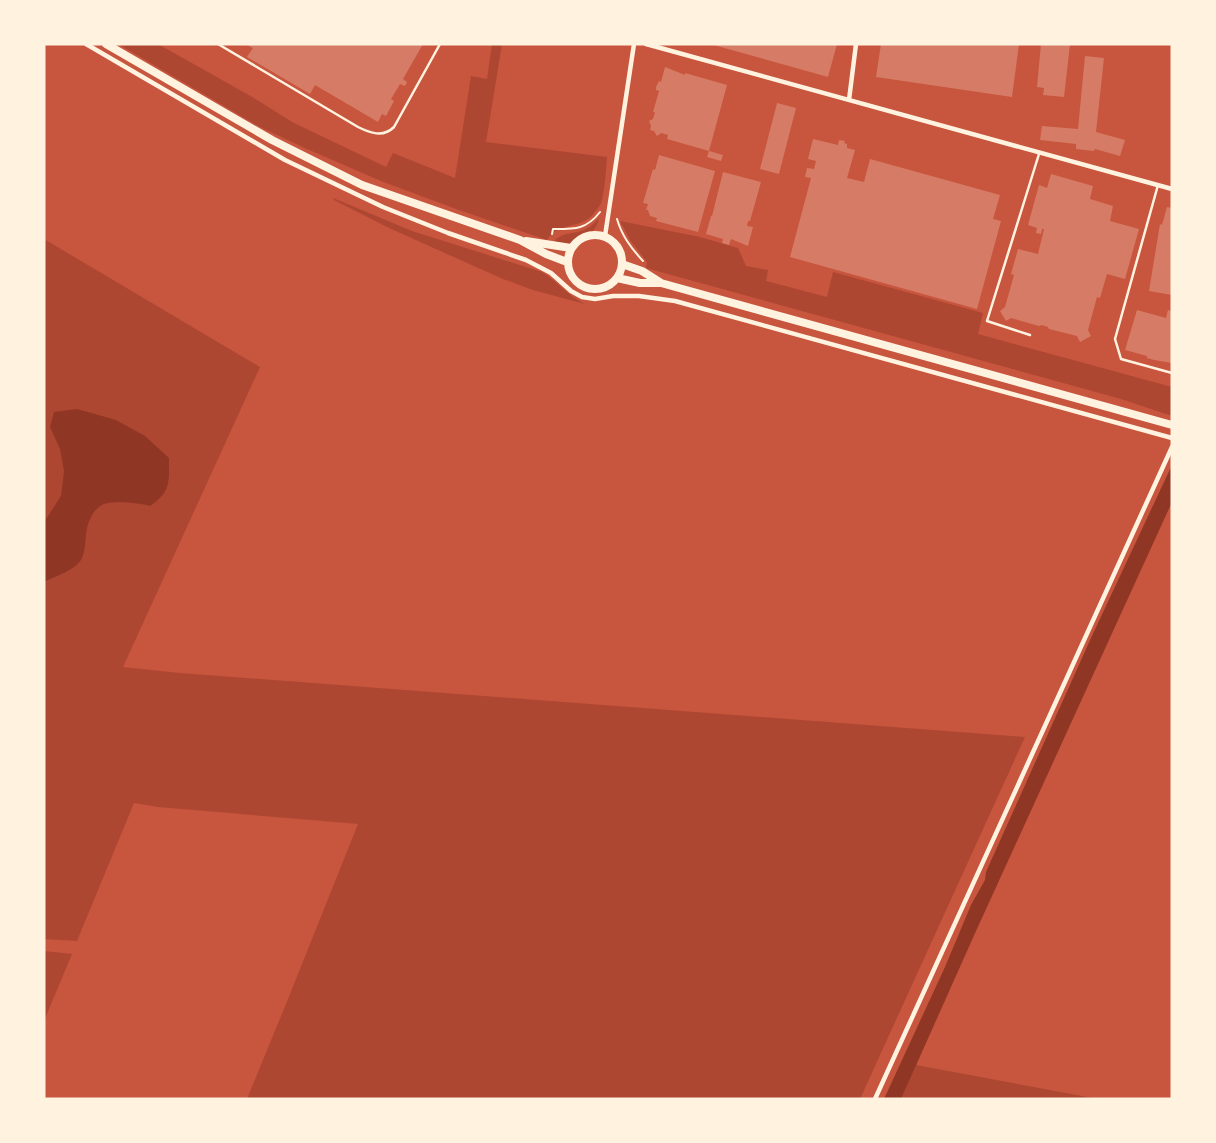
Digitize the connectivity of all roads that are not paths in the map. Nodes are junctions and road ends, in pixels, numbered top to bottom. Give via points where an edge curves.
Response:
1 (86, 44) edge
2 (106, 44) edge
3 (218, 44) edge
4 (440, 44) edge
5 (634, 44) edge
6 (646, 44) edge
7 (856, 44) edge
8 (166, 79) junction
9 (161, 88) junction
10 (849, 100) junction
11 (1039, 152) junction
12 (1158, 186) junction
13 (1172, 190) edge
14 (605, 236) junction
15 (520, 240) junction
16 (571, 248) junction
17 (567, 262) junction
18 (622, 264) junction
19 (617, 278) junction
20 (662, 283) junction
21 (1030, 335) dead end
22 (877, 343) junction
23 (874, 355) junction
24 (1172, 373) edge
25 (1172, 425) edge
26 (1172, 438) edge
27 (1172, 447) edge
28 (875, 1099) edge

1 - 9 street
2 - 8 main road
3 - 4 lane via 377,134 394,128
5 - 14 street
6 - 10 street
7 - 10 street
8 - 9 street
8 - 15 main road via 362,185
9 - 23 street via 285,160 383,207 526,260 582,297 675,301
10 - 11 street
11 - 12 street
11 - 21 lane via 986,321
12 - 13 street
12 - 24 lane via 1115,339 1121,359
14 - 16 main road via 586,236
14 - 18 main road via 618,247
15 - 16 main road
15 - 17 main road
16 - 17 main road
17 - 19 main road via 574,279 591,289 610,285
18 - 19 main road
18 - 20 main road
19 - 20 main road
20 - 22 main road
22 - 23 street
22 - 25 main road
23 - 26 street
27 - 28 street

